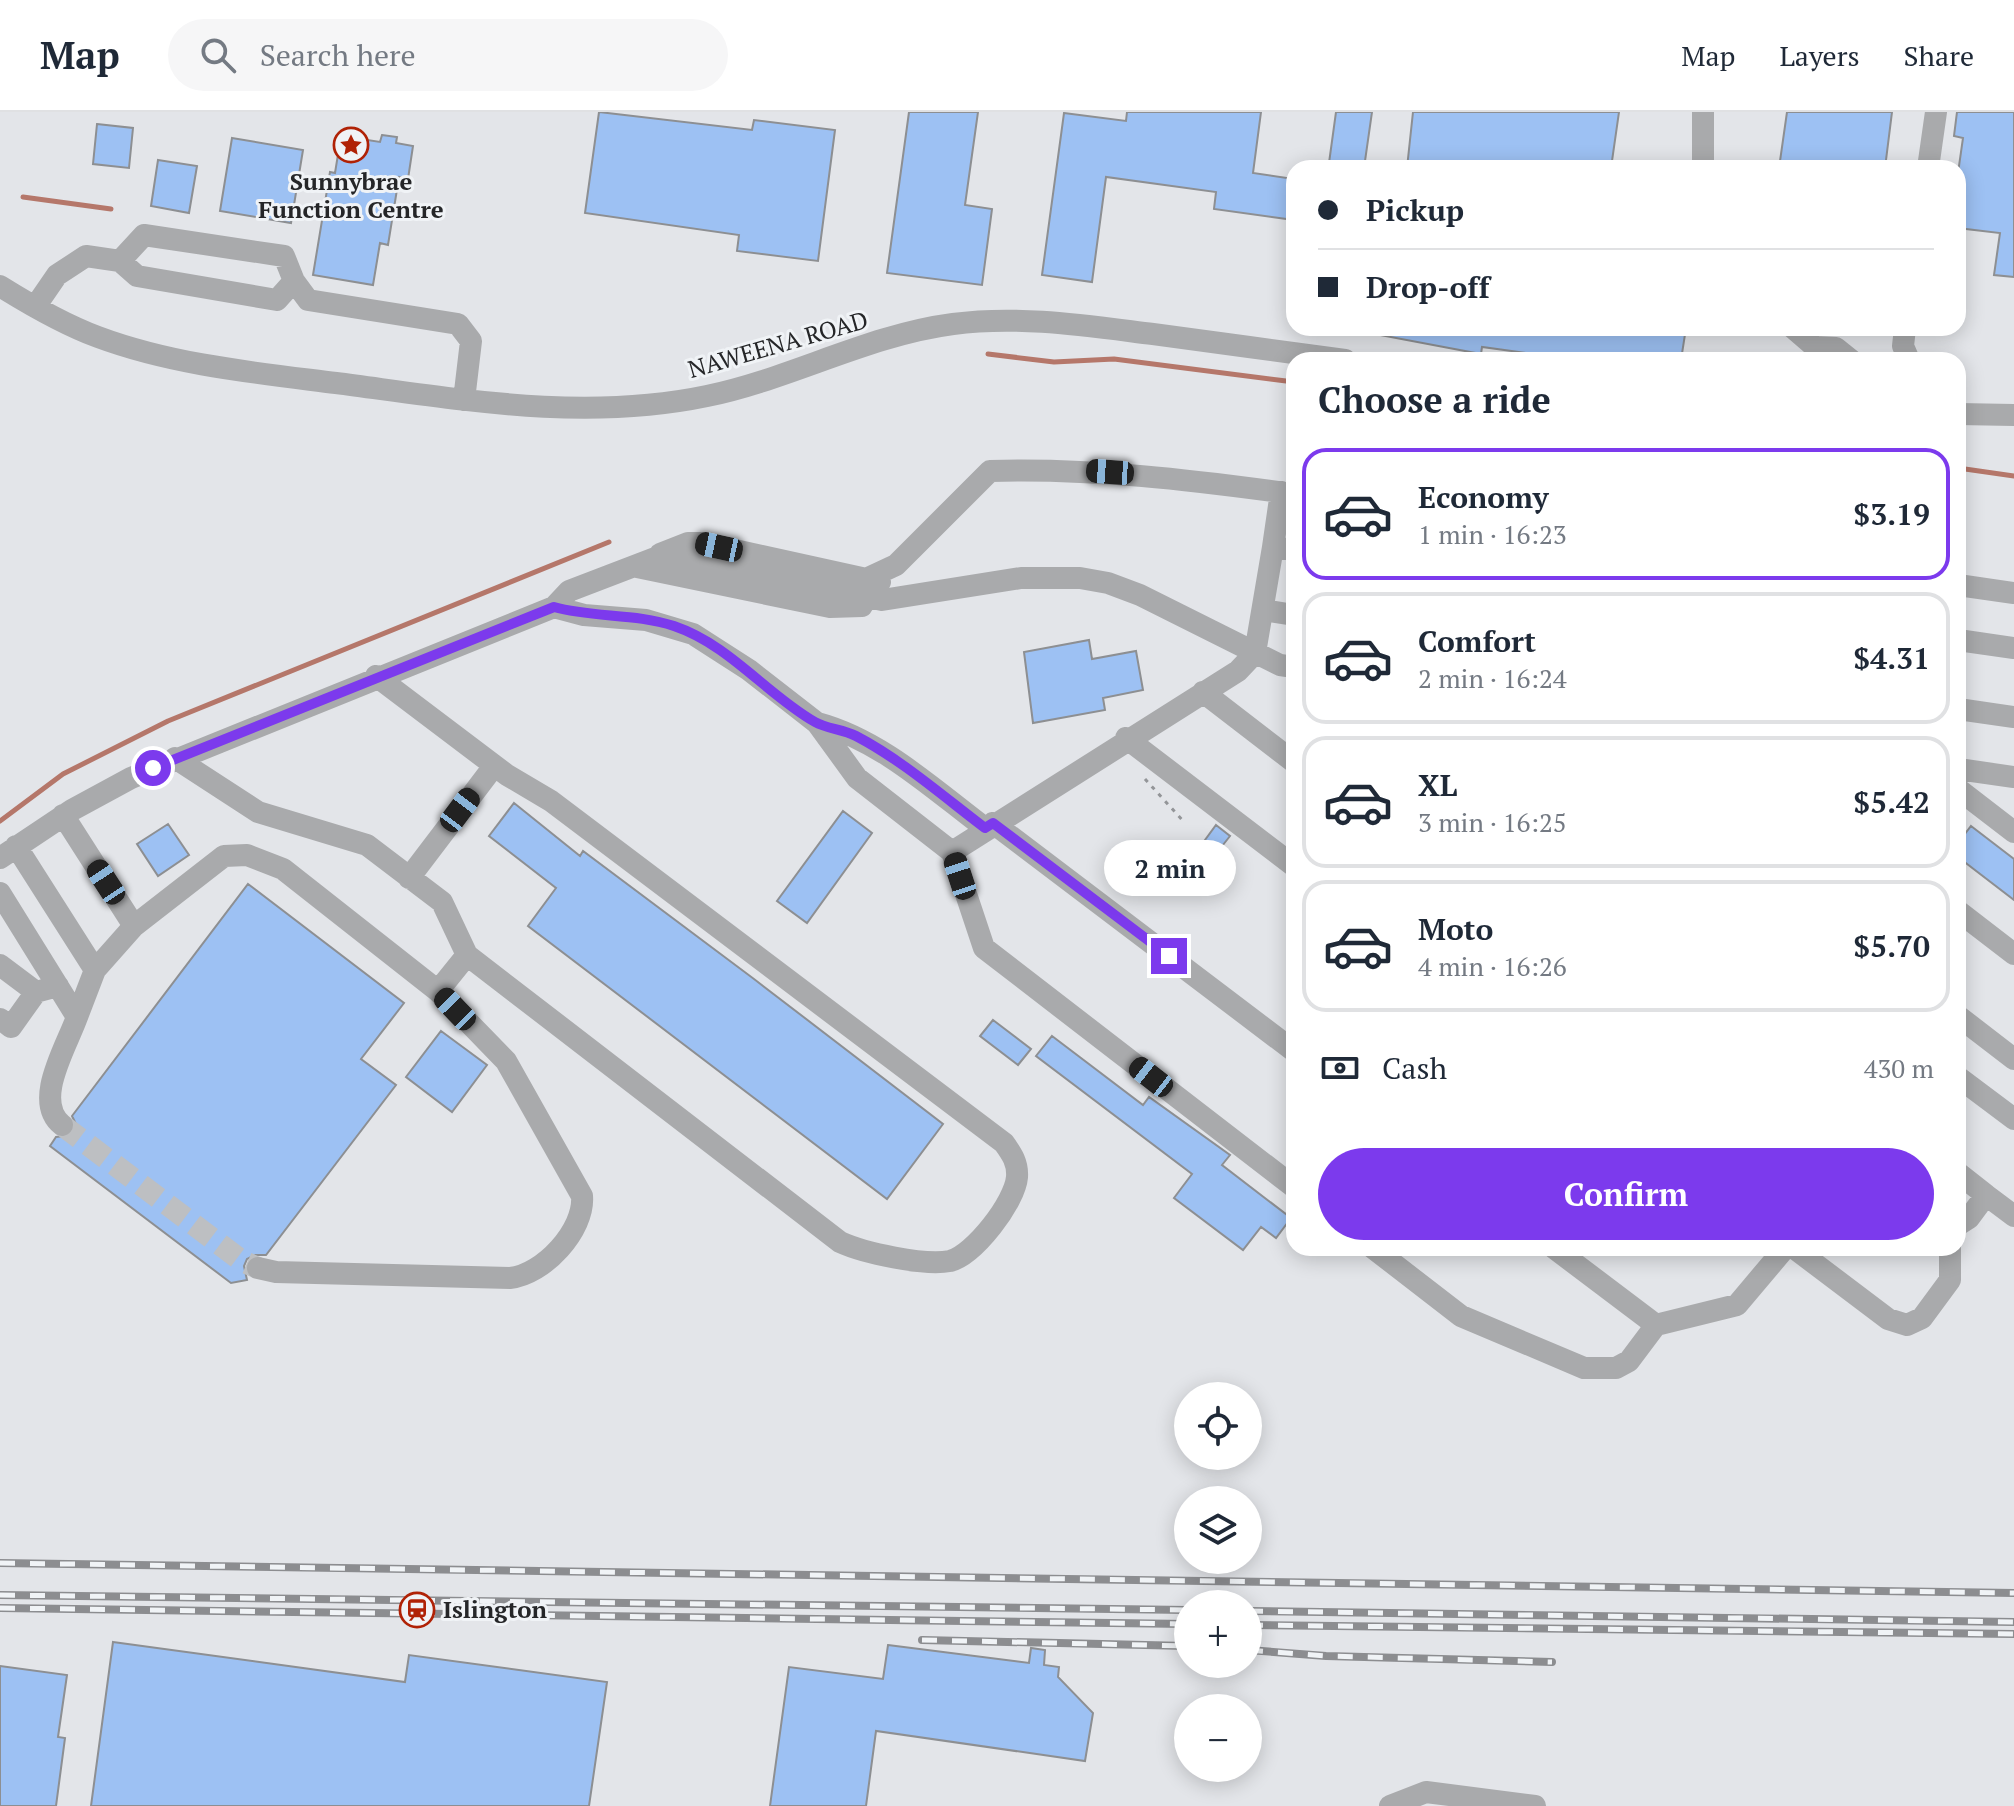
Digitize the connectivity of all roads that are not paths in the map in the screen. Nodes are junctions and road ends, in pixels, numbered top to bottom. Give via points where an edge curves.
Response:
1 (1703, 112) edge
2 (1936, 112) edge
3 (1703, 160) edge
4 (1929, 160) edge
5 (120, 261) junction
6 (294, 281) junction
7 (0, 286) edge
8 (35, 307) junction
9 (1800, 336) edge
10 (1286, 352) edge
11 (1813, 352) edge
12 (1822, 352) edge
13 (1841, 352) edge
14 (464, 400) junction
15 (1966, 414) edge
16 (2014, 415) edge
17 (1286, 493) edge
18 (1286, 521) edge
19 (1284, 549) edge
20 (652, 557) junction
21 (621, 570) junction
22 (807, 576) junction
23 (866, 579) junction
24 (1966, 586) edge
25 (956, 589) junction
26 (2014, 593) edge
27 (895, 600) junction
28 (554, 607) junction
29 (1263, 610) junction
30 (1286, 614) edge
31 (1966, 641) edge
32 (2014, 648) edge
33 (1255, 653) junction
34 (1286, 666) edge
35 (376, 676) junction
36 (1203, 692) junction
37 (1966, 710) edge
38 (2014, 717) edge
39 (817, 723) junction
40 (1126, 738) junction
41 (1286, 756) edge
42 (175, 758) junction
43 (494, 766) junction
44 (1966, 770) edge
45 (2014, 777) edge
46 (225, 791) junction
47 (1966, 795) edge
48 (63, 815) junction
49 (989, 826) junction
50 (2014, 832) edge
51 (367, 845) junction
52 (8, 852) edge
53 (952, 852) junction
54 (1286, 860) edge
55 (409, 878) junction
56 (0, 893) edge
57 (1966, 917) edge
58 (134, 926) junction
59 (2014, 954) edge
60 (467, 955) junction
61 (0, 965) edge
62 (95, 970) junction
63 (47, 989) junction
64 (438, 991) junction
65 (77, 1017) junction
66 (0, 1019) edge
67 (1966, 1022) edge
68 (1286, 1045) edge
69 (2014, 1059) edge
70 (1966, 1083) edge
71 (2014, 1119) edge
72 (62, 1125) tunnel mouth
73 (1966, 1179) edge
74 (1286, 1181) edge
75 (1986, 1195) junction
76 (2014, 1216) edge
77 (1966, 1220) edge
78 (1383, 1256) edge
79 (1565, 1256) edge
80 (1778, 1256) edge
81 (1805, 1256) edge
82 (1950, 1256) edge
83 (258, 1268) tunnel mouth
84 (1656, 1325) junction
85 (1390, 1806) edge
86 (1535, 1806) edge

1 - 3 street
2 - 4 street
5 - 6 street via 137,276 277,300
5 - 6 street via 144,235 284,256
5 - 8 street via 86,256 57,275
6 - 14 street via 308,300 458,324 471,341
7 - 8 street, NAWEENA ROAD
8 - 14 street, NAWEENA ROAD via 101,338 166,356
9 - 11 street
10 - 14 street, NAWEENA ROAD via 1103,328 997,321 902,335 709,396 651,405 524,408
12 - 13 street
15 - 16 street
17 - 23 street via 1140,474 990,471 896,565
18 - 19 street
19 - 29 street
20 - 21 street
20 - 22 street via 672,555
20 - 22 street via 688,543 736,551
21 - 27 street via 644,567 845,608
21 - 28 street via 569,591
22 - 23 street
22 - 27 street via 863,598
23 - 25 street
24 - 26 street
25 - 27 street
25 - 33 street via 1021,578 1108,583 1172,609
28 - 35 street
28 - 39 street via 646,620 693,634
29 - 30 street
29 - 33 street
31 - 32 street
33 - 34 street
33 - 36 street via 1238,671
35 - 42 street
35 - 43 street
36 - 40 street
36 - 41 street
37 - 38 street
39 - 49 street via 883,752
39 - 53 street via 857,778
40 - 49 street
40 - 54 street
42 - 46 street
42 - 48 street
43 - 55 street
43 - 60 street via 551,801 1004,1143 1017,1174 1011,1198 961,1258 932,1262 851,1247
44 - 45 street
46 - 51 street via 258,812
46 - 51 street via 339,826
47 - 50 street
48 - 52 street
48 - 58 street
49 - 53 street
49 - 68 street
51 - 55 street
52 - 62 street
53 - 74 street via 984,948
55 - 60 street via 442,902
56 - 63 street
57 - 59 street
58 - 62 street
58 - 64 street via 213,862 247,855 283,869
60 - 64 street
61 - 63 street
62 - 65 street
63 - 65 street
63 - 66 street via 11,1027
64 - 83 street via 506,1061 579,1189 579,1221 546,1263 520,1277
65 - 72 street via 49,1099 52,1115
67 - 69 street
70 - 71 street
73 - 75 street
75 - 76 street
75 - 77 street
78 - 84 street via 1461,1316 1584,1368 1616,1368 1629,1361
79 - 84 street
80 - 84 street via 1737,1305
81 - 82 street via 1888,1319 1907,1325 1922,1318 1950,1280
85 - 86 street via 1426,1792

